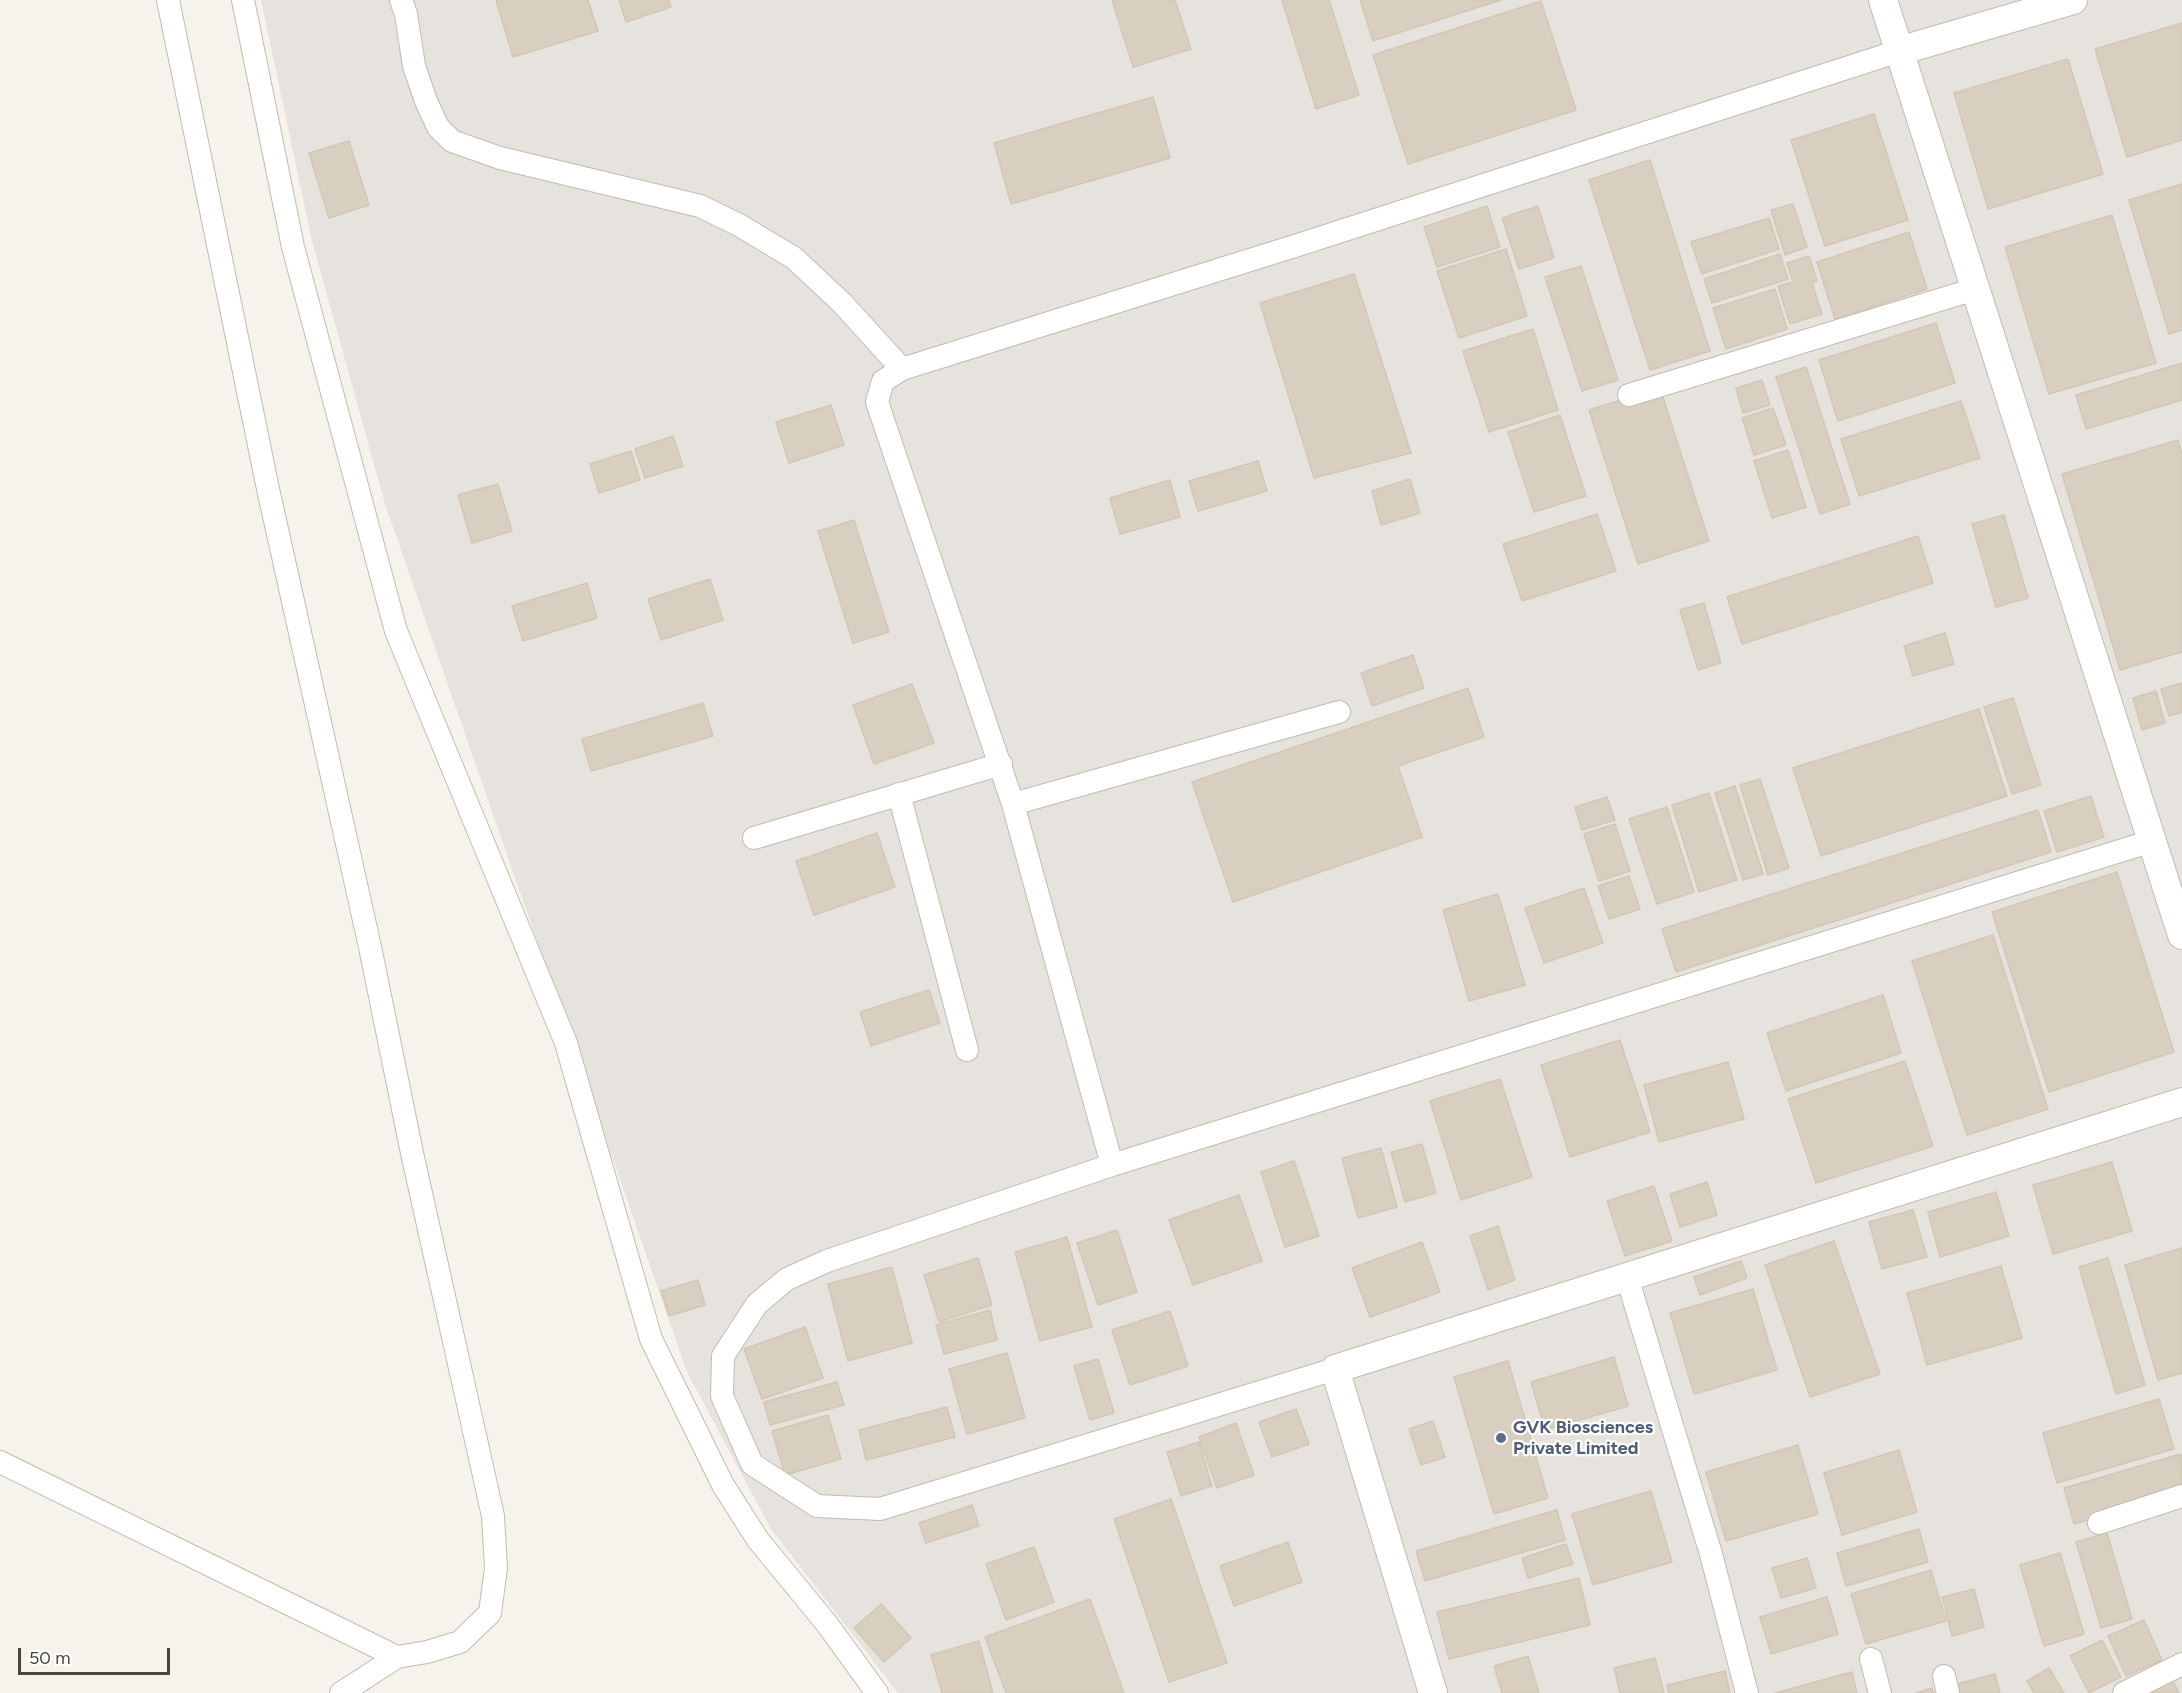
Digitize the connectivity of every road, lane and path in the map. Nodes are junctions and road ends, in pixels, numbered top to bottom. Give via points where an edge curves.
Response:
1 (168, 0) edge
2 (243, 0) edge
3 (400, 0) edge
4 (1883, 0) edge
5 (2073, 0) edge
6 (1899, 51) junction
7 (1975, 289) junction
8 (902, 369) junction
9 (1629, 395) dead end
10 (1339, 712) dead end
11 (1001, 764) junction
12 (899, 794) junction
13 (1013, 804) junction
14 (754, 838) dead end
15 (2152, 841) junction
16 (2182, 935) edge
17 (966, 1050) dead end
18 (2182, 1102) edge
19 (1112, 1165) junction
20 (1627, 1277) junction
21 (1335, 1369) junction
22 (0, 1462) edge
23 (752, 1464) junction
24 (723, 1485) junction
25 (2182, 1496) edge
26 (2099, 1523) dead end
27 (398, 1657) junction
28 (1871, 1659) dead end
29 (2179, 1672) edge
30 (341, 1693) edge
31 (877, 1693) edge
32 (1433, 1693) edge
33 (1747, 1693) edge
34 (1880, 1693) edge
35 (2124, 1693) edge

1 - 27 street via 268,489 493,1516 496,1568 489,1613 460,1642
2 - 24 street via 293,247 396,631 566,1043 651,1340
3 - 8 street via 426,101 438,127 452,141 500,158 700,206 739,225 794,258 842,303
4 - 6 street
5 - 6 street
6 - 7 street
6 - 8 street
7 - 9 street
7 - 15 street
8 - 11 street via 884,381 878,402
10 - 13 street
11 - 12 street
11 - 13 street
12 - 14 street
12 - 17 street
13 - 19 street
15 - 16 street
15 - 19 street
18 - 20 street
19 - 23 street via 826,1261 787,1279 757,1304 723,1356 722,1396
20 - 21 street
20 - 33 street via 1711,1554
21 - 23 street via 880,1509 817,1506
21 - 32 street
22 - 27 street
23 - 24 street
24 - 31 street via 758,1540
25 - 26 street
27 - 30 street
28 - 34 street
29 - 35 street

